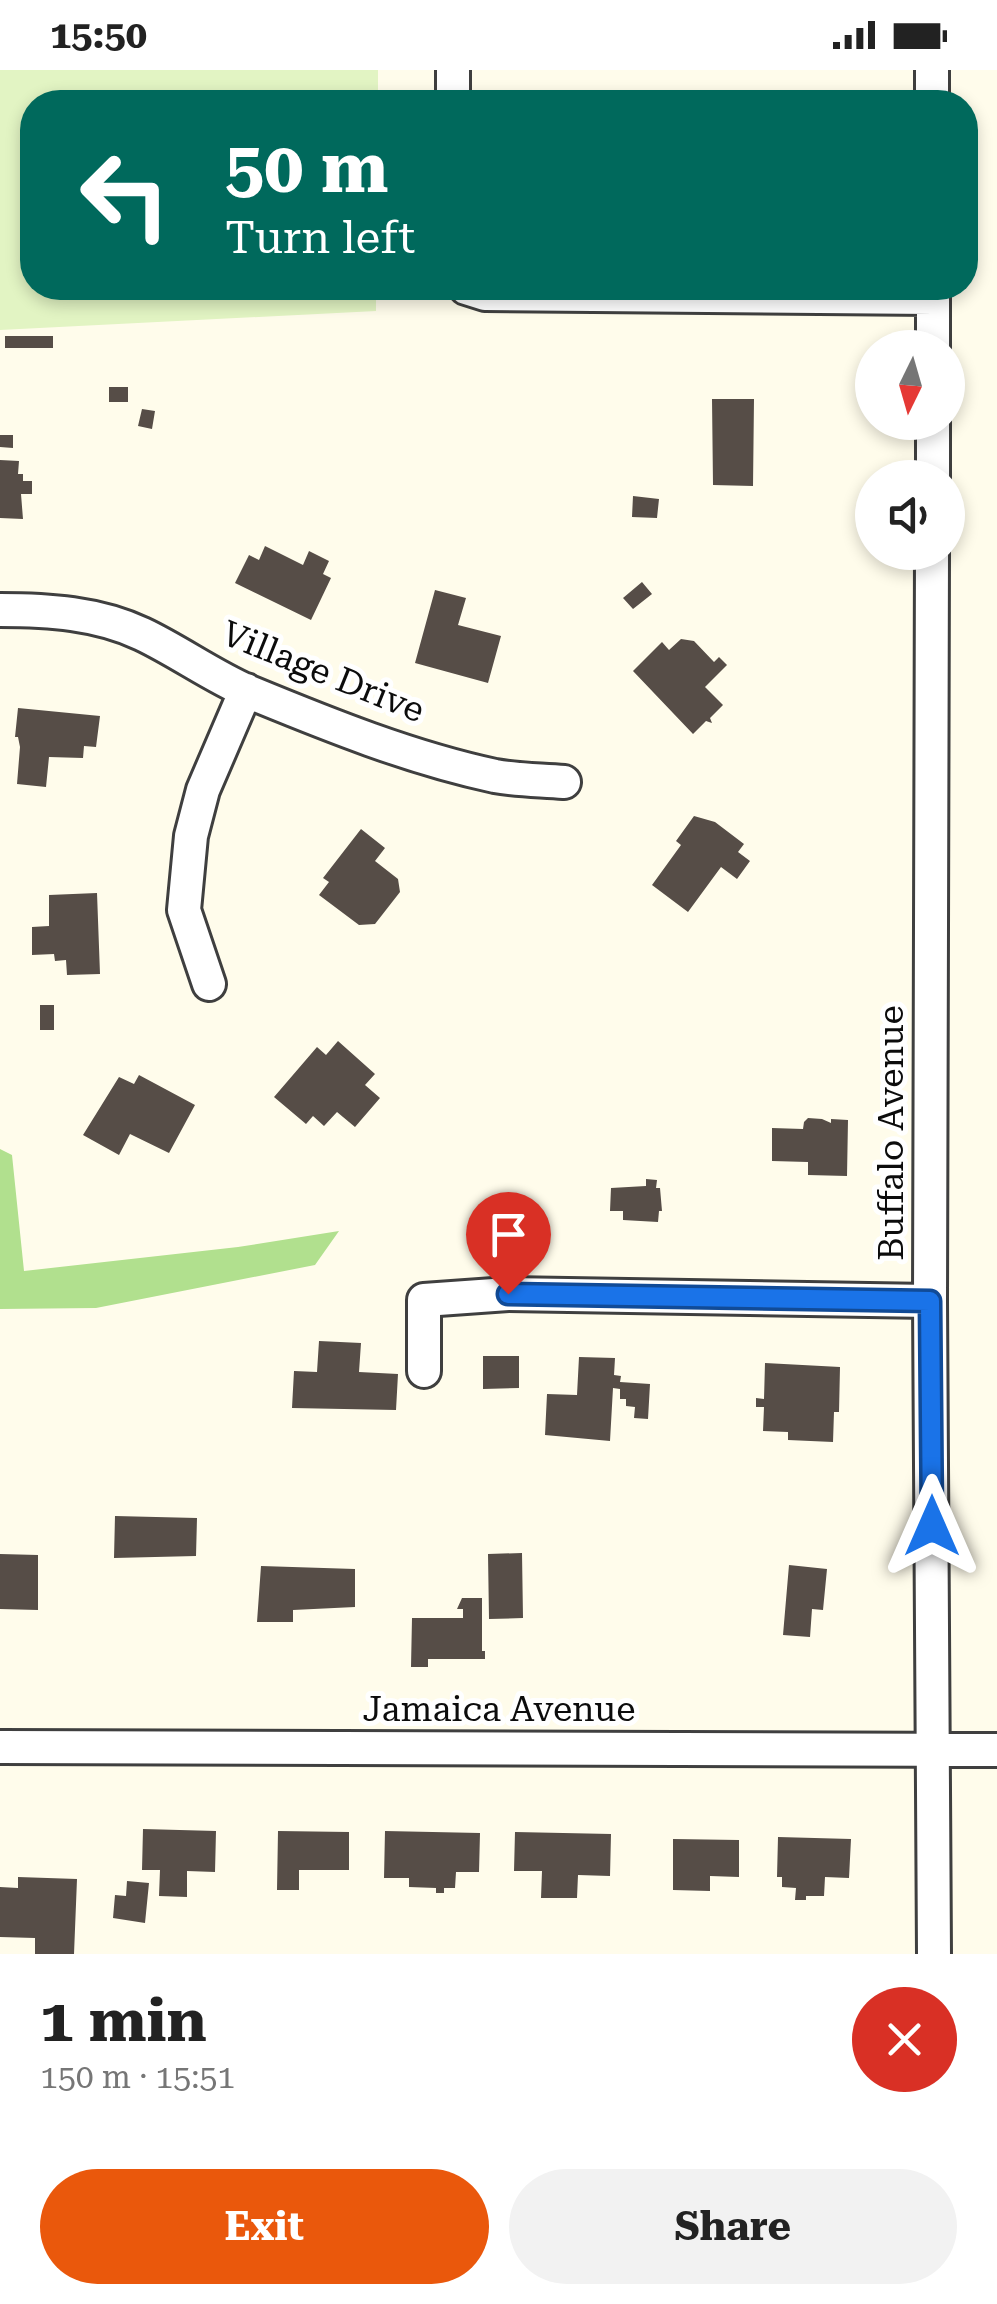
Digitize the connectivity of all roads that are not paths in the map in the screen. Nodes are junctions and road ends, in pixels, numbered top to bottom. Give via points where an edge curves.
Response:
1 (933, 300) edge
2 (933, 330) edge
3 (932, 570) edge
4 (0, 610) edge
5 (246, 690) junction
6 (564, 782) dead end
7 (209, 984) dead end
8 (930, 1301) junction
9 (424, 1372) dead end
10 (0, 1747) edge
11 (934, 1750) junction
12 (997, 1750) edge
13 (934, 1954) edge

1 - 2 street
3 - 8 street, Buffalo Avenue
4 - 5 street, Village Drive via 106,620
5 - 6 street, Village Drive via 431,760 499,777
5 - 7 street via 191,836 184,910
8 - 9 street via 508,1294 424,1300
8 - 11 street, Buffalo Avenue
10 - 11 street, Jamaica Avenue
11 - 12 street, Jamaica Avenue
11 - 13 street, Buffalo Avenue

